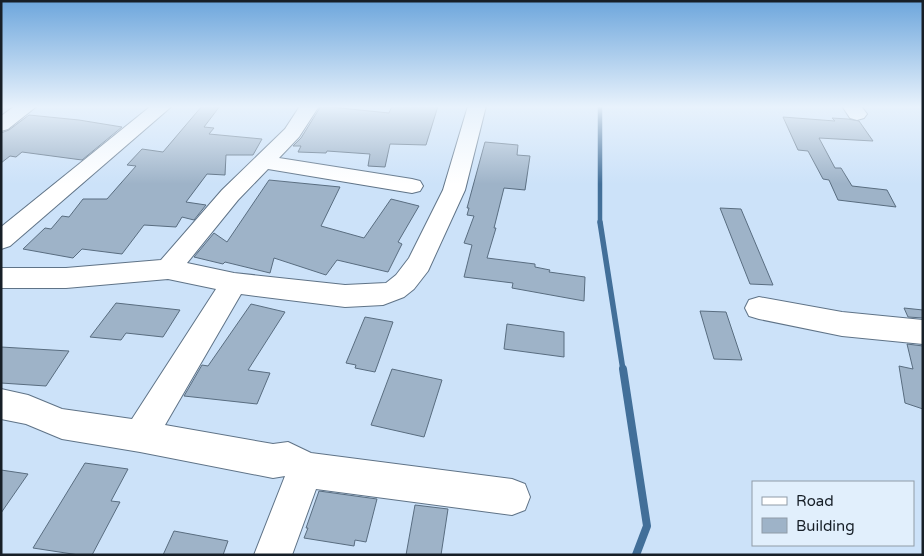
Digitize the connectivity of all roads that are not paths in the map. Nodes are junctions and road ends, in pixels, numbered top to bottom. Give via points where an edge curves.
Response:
1 (132, 132) edge
2 (293, 132) edge
3 (470, 132) edge
4 (263, 162) junction
5 (412, 186) dead end
6 (1, 240) edge
7 (168, 269) junction
8 (1, 278) edge
9 (234, 283) junction
10 (759, 308) dead end
11 (923, 332) edge
12 (1, 404) edge
13 (140, 436) junction
14 (306, 470) junction
15 (512, 497) dead end
16 (273, 555) edge

1 - 6 street
2 - 4 street
3 - 9 street via 454,190 419,264 395,290 383,294 344,296
4 - 5 street
4 - 7 street via 230,195
7 - 8 street via 66,278
7 - 9 street
9 - 13 street
10 - 11 street via 842,324
12 - 13 street via 28,410 62,424
13 - 14 street via 272,461 288,459
14 - 15 street
14 - 16 street

